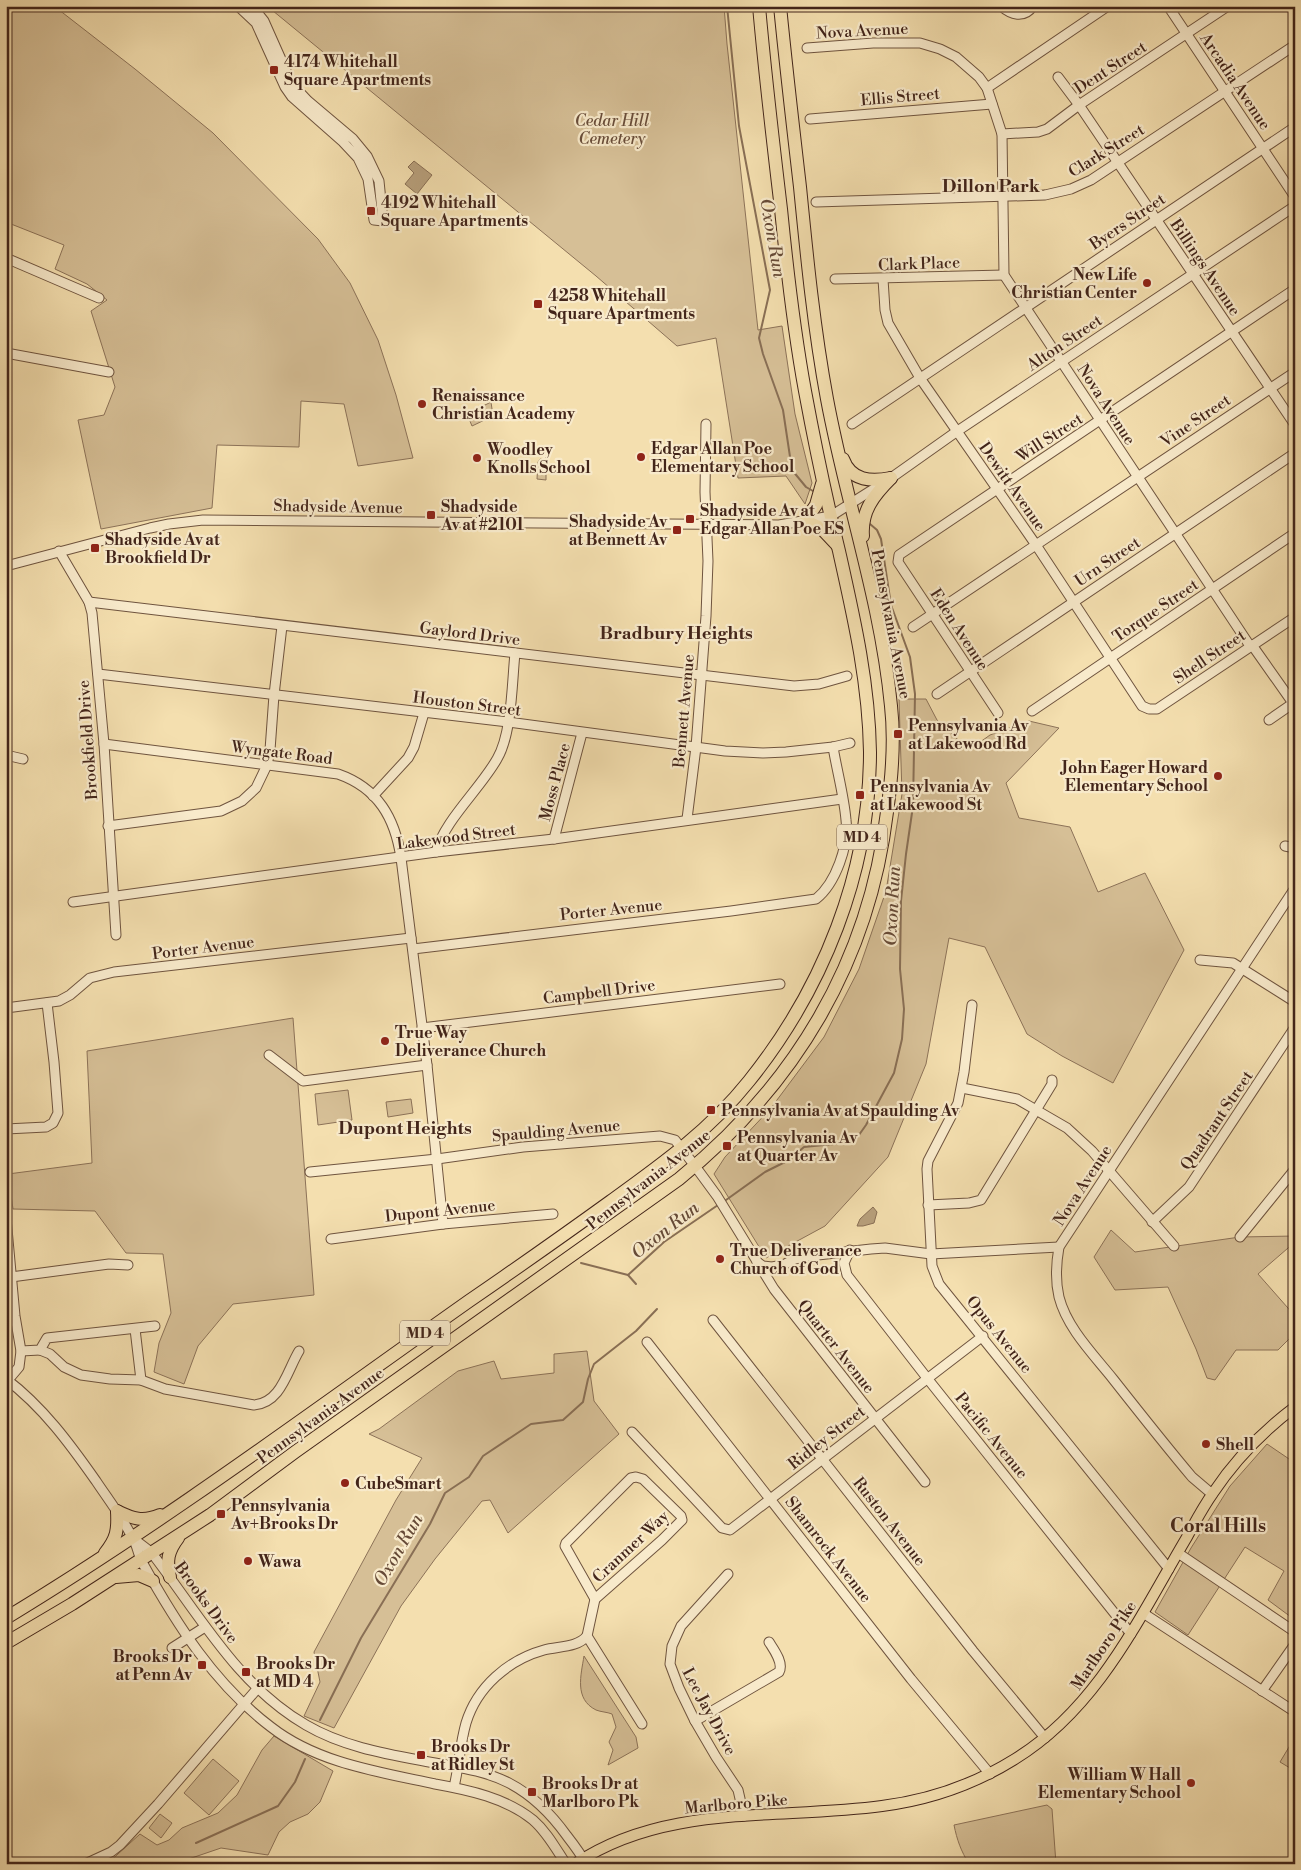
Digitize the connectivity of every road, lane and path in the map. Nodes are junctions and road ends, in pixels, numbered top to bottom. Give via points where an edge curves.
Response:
1 (238, 6) edge
2 (252, 6) edge
3 (759, 6) edge
4 (780, 6) edge
5 (1000, 6) edge
6 (1033, 6) edge
7 (1108, 6) edge
8 (1168, 6) edge
9 (1228, 6) edge
10 (1187, 34) junction
11 (1295, 45) edge
12 (807, 48) dead end
13 (1058, 76) dead end
14 (987, 88) junction
15 (1224, 90) junction
16 (992, 104) junction
17 (1079, 105) junction
18 (810, 119) dead end
19 (1295, 127) edge
20 (1002, 134) junction
21 (1263, 148) junction
22 (1118, 162) junction
23 (1002, 196) junction
24 (1295, 197) edge
25 (816, 202) dead end
26 (1295, 206) edge
27 (1156, 220) junction
28 (6, 258) edge
29 (1193, 274) junction
30 (1004, 275) junction
31 (835, 279) dead end
32 (883, 279) junction
33 (1295, 289) edge
34 (99, 298) dead end
35 (1026, 308) junction
36 (1232, 332) junction
37 (6, 353) edge
38 (1061, 362) junction
39 (108, 372) dead end
40 (1295, 372) edge
41 (920, 378) junction
42 (1270, 388) junction
43 (1100, 420) junction
44 (706, 424) dead end
45 (852, 424) dead end
46 (1295, 425) edge
47 (956, 432) junction
48 (836, 441) junction
49 (1295, 453) edge
50 (1138, 477) junction
51 (891, 478) junction
52 (822, 481) junction
53 (996, 489) junction
54 (850, 503) junction
55 (831, 516) junction
56 (805, 521) junction
57 (708, 524) junction
58 (1175, 533) junction
59 (1295, 533) edge
60 (837, 545) junction
61 (1036, 545) junction
62 (59, 551) junction
63 (898, 562) joint
64 (6, 566) edge
65 (1212, 589) junction
66 (874, 598) junction
67 (90, 602) junction
68 (1073, 602) junction
69 (933, 614) junction
70 (1295, 617) edge
71 (282, 626) junction
72 (913, 628) dead end
73 (1251, 646) junction
74 (515, 653) junction
75 (1110, 658) junction
76 (970, 671) junction
77 (98, 674) junction
78 (702, 676) junction
79 (847, 676) dead end
80 (936, 694) dead end
81 (274, 695) junction
82 (1140, 701) joint
83 (1294, 704) edge
84 (1032, 711) dead end
85 (424, 713) junction
86 (998, 713) dead end
87 (1269, 720) dead end
88 (508, 722) junction
89 (582, 733) junction
90 (850, 743) dead end
91 (104, 744) junction
92 (696, 747) junction
93 (833, 747) junction
94 (6, 755) edge
95 (24, 759) dead end
96 (267, 765) junction
97 (374, 796) junction
98 (842, 799) junction
99 (687, 820) junction
100 (108, 826) junction
101 (554, 839) junction
102 (436, 852) junction
103 (401, 858) junction
104 (1295, 888) edge
105 (114, 897) junction
106 (73, 902) dead end
107 (116, 935) dead end
108 (411, 938) junction
109 (412, 949) junction
110 (1200, 960) dead end
111 (1241, 968) junction
112 (780, 984) dead end
113 (1295, 1002) edge
114 (47, 1003) junction
115 (972, 1005) dead end
116 (6, 1008) edge
117 (422, 1028) junction
118 (1295, 1028) edge
119 (270, 1055) dead end
120 (426, 1064) junction
121 (1052, 1080) dead end
122 (962, 1088) junction
123 (1036, 1109) junction
124 (6, 1129) edge
125 (682, 1149) junction
126 (437, 1159) junction
127 (696, 1166) junction
128 (1295, 1169) edge
129 (1109, 1171) junction
130 (310, 1172) dead end
131 (928, 1205) junction
132 (553, 1214) dead end
133 (6, 1218) edge
134 (1152, 1222) junction
135 (443, 1224) junction
136 (1240, 1237) dead end
137 (331, 1239) dead end
138 (1174, 1246) dead end
139 (1059, 1248) junction
140 (850, 1250) junction
141 (931, 1254) junction
142 (756, 1261) junction
143 (128, 1266) dead end
144 (11, 1277) junction
145 (11, 1316) edge
146 (713, 1320) dead end
147 (155, 1326) dead end
148 (135, 1329) junction
149 (983, 1336) junction
150 (647, 1342) dead end
151 (40, 1350) junction
152 (21, 1351) junction
153 (299, 1351) dead end
154 (927, 1378) junction
155 (7, 1380) edge
156 (141, 1380) junction
157 (1295, 1408) edge
158 (875, 1418) junction
159 (632, 1432) dead end
160 (822, 1459) junction
161 (925, 1482) dead end
162 (1212, 1494) junction
163 (771, 1499) junction
164 (174, 1510) junction
165 (117, 1511) junction
166 (184, 1531) junction
167 (134, 1538) junction
168 (1178, 1553) junction
169 (146, 1556) junction
170 (97, 1562) junction
171 (1169, 1569) junction
172 (728, 1574) dead end
173 (170, 1577) junction
174 (111, 1578) junction
175 (153, 1581) junction
176 (595, 1598) junction
177 (1142, 1613) junction
178 (6, 1618) edge
179 (205, 1627) junction
180 (1295, 1632) edge
181 (1131, 1634) junction
182 (587, 1636) junction
183 (188, 1637) junction
184 (770, 1642) dead end
185 (6, 1643) edge
186 (1295, 1644) edge
187 (172, 1648) dead end
188 (257, 1689) junction
189 (1262, 1691) junction
190 (244, 1705) junction
191 (1295, 1712) edge
192 (695, 1721) junction
193 (642, 1724) dead end
194 (1045, 1738) junction
195 (458, 1767) junction
196 (990, 1774) junction
197 (454, 1788) junction
198 (744, 1816) junction
199 (581, 1862) edge
200 (85, 1864) edge
201 (566, 1864) edge

1 - 2 street via 256,23 292,97 358,158 368,179 378,221 379,180 367,156 353,139 297,90 264,22
3 - 52 highway, Pennsylvania Avenue / MD 4 via 789,284 804,389
4 - 48 highway, Pennsylvania Avenue / MD 4 via 814,315
5 - 6 street via 1014,15 1025,14
7 - 14 street
8 - 10 street, Arcadia Avenue
9 - 10 street, Dent Street
10 - 15 street, Arcadia Avenue
10 - 17 street, Dent Street
11 - 15 street, Clark Street
12 - 14 street, Nova Avenue via 920,43 940,48 956,57
13 - 17 street, Billings Avenue
14 - 16 street, Nova Avenue
15 - 21 street, Arcadia Avenue
15 - 22 street, Clark Street
16 - 18 street, Ellis Street
16 - 20 street, Nova Avenue
17 - 20 street, Dent Street via 1047,129
17 - 22 street, Billings Avenue
19 - 21 street, Byers Street
20 - 23 street, Nova Avenue
21 - 24 street, Arcadia Avenue
21 - 27 street, Byers Street
22 - 23 street, Clark Street via 1072,189 1045,195
22 - 27 street, Billings Avenue
23 - 25 street, Clark Street
23 - 30 street, Nova Avenue
26 - 29 street, Alton Street
27 - 29 street, Billings Avenue
27 - 35 street, Byers Street
28 - 34 street
29 - 36 street, Billings Avenue
29 - 38 street, Alton Street
30 - 32 street, Clark Place
30 - 35 street, Nova Avenue
31 - 32 street, Clark Place
32 - 41 street, Dewitt Avenue via 888,323
33 - 36 street, Will Street
35 - 38 street, Nova Avenue
35 - 41 street, Byers Street
36 - 42 street, Billings Avenue
36 - 43 street, Will Street
37 - 39 street
38 - 43 street, Nova Avenue
38 - 47 street, Alton Street
40 - 42 street, Vine Street
41 - 45 street, Byers Street
41 - 47 street, Dewitt Avenue
42 - 46 street, Billings Avenue
42 - 50 street, Vine Street
43 - 50 street, Nova Avenue
43 - 53 street, Will Street
44 - 57 street, Bennett Avenue
47 - 51 street, Alton Street
47 - 53 street, Dewitt Avenue
48 - 51 highway via 845,465 856,476 876,481
48 - 54 highway, Pennsylvania Avenue / MD 4
49 - 58 street, Urn Street
50 - 58 street, Nova Avenue
50 - 61 street, Vine Street
51 - 54 street, Alton Street
51 - 66 highway via 871,500 863,521 863,540
52 - 55 highway, Pennsylvania Avenue / MD 4
52 - 56 highway via 816,505
53 - 61 street, Dewitt Avenue
53 - 63 street, Will Street via 899,555
54 - 55 street, Shadyside Avenue
54 - 66 highway, Pennsylvania Avenue / MD 4
55 - 56 street, Shadyside Avenue
55 - 60 highway, Pennsylvania Avenue / MD 4
56 - 57 street, Shadyside Avenue via 778,525
56 - 60 highway via 821,528
57 - 62 street, Shadyside Avenue via 203,520 169,524
57 - 78 street, Bennett Avenue
58 - 65 street, Nova Avenue
58 - 68 street, Urn Street
59 - 65 street, Torque Street
60 - 125 highway, Pennsylvania Avenue / MD 4 via 860,642 868,708 868,786 854,870 834,937 800,1008 748,1082
61 - 68 street, Dewitt Avenue
61 - 69 street, Vine Street
62 - 64 street, Shadyside Avenue
62 - 67 street, Brookfield Drive
63 - 69 street, Eden Avenue
65 - 73 street, Nova Avenue
65 - 75 street, Torque Street
66 - 127 highway, Pennsylvania Avenue / MD 4 via 892,708 892,752 885,830 876,879 844,972 798,1052 754,1110
67 - 71 street, Gaylord Drive
67 - 77 street, Brookfield Drive
68 - 75 street, Dewitt Avenue
68 - 76 street, Urn Street
69 - 72 street, Vine Street
69 - 76 street, Eden Avenue
70 - 73 street, Shell Street
71 - 74 street, Gaylord Drive
71 - 81 street
73 - 82 street, Shell Street via 1153,710
73 - 83 street, Nova Avenue
74 - 78 street, Gaylord Drive
74 - 88 street
75 - 82 street, Dewitt Avenue
75 - 84 street, Torque Street
76 - 80 street, Urn Street
76 - 86 street, Eden Avenue
77 - 81 street, Houston Street
77 - 91 street, Brookfield Drive
78 - 79 street, Gaylord Drive via 802,686
78 - 92 street, Bennett Avenue
81 - 85 street, Houston Street
81 - 96 street
83 - 87 street
85 - 88 street, Houston Street
85 - 97 street via 408,758
88 - 89 street, Houston Street
88 - 102 street via 498,759 446,830
89 - 92 street, Houston Street
89 - 101 street, Moss Place
90 - 93 street, Houston Street
91 - 96 street, Wyngate Road
91 - 100 street, Brookfield Drive
92 - 93 street, Houston Street via 762,753
92 - 99 street, Bennett Avenue
93 - 98 street
94 - 95 street
96 - 97 street, Wyngate Road via 338,774 350,778
96 - 100 street via 256,788 229,808
97 - 103 street, Wyngate Road via 394,824
98 - 99 street, Lakewood Street
98 - 109 street, Porter Avenue via 846,827 839,861 826,890 812,900
99 - 101 street, Lakewood Street
100 - 105 street, Brookfield Drive
101 - 102 street, Lakewood Street
102 - 103 street, Lakewood Street
103 - 105 street, Lakewood Street
103 - 108 street, Wyngate Road
104 - 111 street, Nova Avenue
105 - 106 street, Lakewood Street
105 - 107 street, Brookfield Drive
108 - 109 street, Wyngate Road
108 - 114 street, Porter Avenue via 114,972 90,978 67,998
109 - 117 street, Wyngate Road
110 - 111 street via 1233,963
111 - 113 street
111 - 129 street, Nova Avenue
112 - 117 street, Campbell Drive
114 - 116 street, Porter Avenue
114 - 124 street via 58,1113 53,1123 46,1127
115 - 122 street, Opus Avenue
117 - 120 street, Wyngate Road
118 - 134 street, Quadrant Street via 1184,1193
119 - 120 street via 303,1081
120 - 126 street, Wyngate Road
121 - 123 street
122 - 123 street via 1017,1099
122 - 131 street, Opus Avenue via 955,1111 928,1161
123 - 129 street via 1074,1133
123 - 131 street via 981,1200 969,1204
125 - 126 street, Spaulding Avenue via 675,1140 660,1136 523,1147
125 - 127 street, Quarter Avenue
125 - 164 highway, Pennsylvania Avenue / MD 4
126 - 130 street, Spaulding Avenue
126 - 135 street, Wyngate Road
127 - 142 street, Quarter Avenue
127 - 166 highway, Pennsylvania Avenue / MD 4
128 - 136 street
129 - 134 street
129 - 139 street, Nova Avenue
131 - 141 street, Opus Avenue
132 - 135 street, Dupont Avenue
133 - 144 street
134 - 138 street
135 - 137 street, Dupont Avenue
139 - 141 street
139 - 162 street, Nova Avenue via 1056,1275 1059,1296 1074,1327 1192,1477
140 - 141 street via 885,1248
140 - 142 street via 795,1259 772,1267
140 - 154 street, Pacific Avenue via 844,1263 847,1275
141 - 149 street, Opus Avenue via 936,1279
142 - 158 street, Quarter Avenue via 790,1312
143 - 144 street via 109,1264
144 - 145 street
145 - 152 street
146 - 160 street, Ruston Avenue
147 - 148 street
148 - 151 street via 47,1338
148 - 156 street
149 - 154 street, Ridley Street
149 - 171 street, Opus Avenue
150 - 163 street, Shamrock Avenue
151 - 152 street
151 - 156 street via 81,1375
152 - 155 street via 19,1367
153 - 156 street via 278,1392 260,1405 164,1389
154 - 158 street, Ridley Street
154 - 181 street, Pacific Avenue
155 - 165 street, Brooks Drive via 43,1412
157 - 162 main road, Marlboro Pike via 1257,1440
158 - 160 street, Ridley Street
158 - 161 street, Quarter Avenue
159 - 163 street, Ridley Street via 724,1530 731,1530
160 - 163 street, Ridley Street
160 - 194 street, Ruston Avenue
162 - 168 main road, Marlboro Pike
163 - 196 street, Shamrock Avenue via 911,1679
164 - 165 highway via 144,1520
164 - 167 highway, Pennsylvania Avenue / MD 4
165 - 167 street, Brooks Drive
165 - 170 highway via 118,1528 114,1540
166 - 169 highway, Pennsylvania Avenue / MD 4
166 - 173 highway via 168,1554
167 - 169 street, Brooks Drive
167 - 170 highway, Pennsylvania Avenue / MD 4
168 - 171 main road, Marlboro Pike
168 - 180 street
169 - 173 street, Brooks Drive
169 - 174 highway, Pennsylvania Avenue / MD 4
169 - 175 street, Brooks Drive
170 - 178 highway, Pennsylvania Avenue / MD 4
171 - 177 main road, Marlboro Pike
172 - 192 street, Lee Jay Drive via 681,1626 672,1646 672,1672
173 - 179 street, Brooks Drive
174 - 175 highway via 139,1575
174 - 185 highway, Pennsylvania Avenue / MD 4
175 - 183 street, Brooks Drive
176 - 176 street, Cranmer Way via 681,1520 681,1516 643,1478 633,1478 567,1541 565,1546
176 - 182 street
177 - 181 main road, Marlboro Pike
177 - 189 street
179 - 183 street
179 - 188 street, Brooks Drive
181 - 194 main road, Marlboro Pike via 1092,1692
182 - 193 street
182 - 195 street via 576,1644 526,1657 491,1680 470,1714
183 - 187 street
183 - 190 street, Brooks Drive
184 - 192 street via 780,1662 779,1672
186 - 189 street
188 - 190 street
188 - 195 street, Brooks Drive via 307,1725 344,1742 377,1752
189 - 191 street
190 - 197 street, Brooks Drive via 286,1738 330,1758 368,1770
190 - 200 street via 120,1845
192 - 198 street, Lee Jay Drive via 736,1787
194 - 196 main road, Marlboro Pike
195 - 197 street
195 - 199 street, Brooks Drive via 508,1783 534,1800 557,1823
196 - 198 main road, Marlboro Pike via 942,1793 896,1804
197 - 201 street, Brooks Drive via 486,1796 526,1815 544,1831
198 - 199 main road, Marlboro Pike via 667,1826 622,1840

